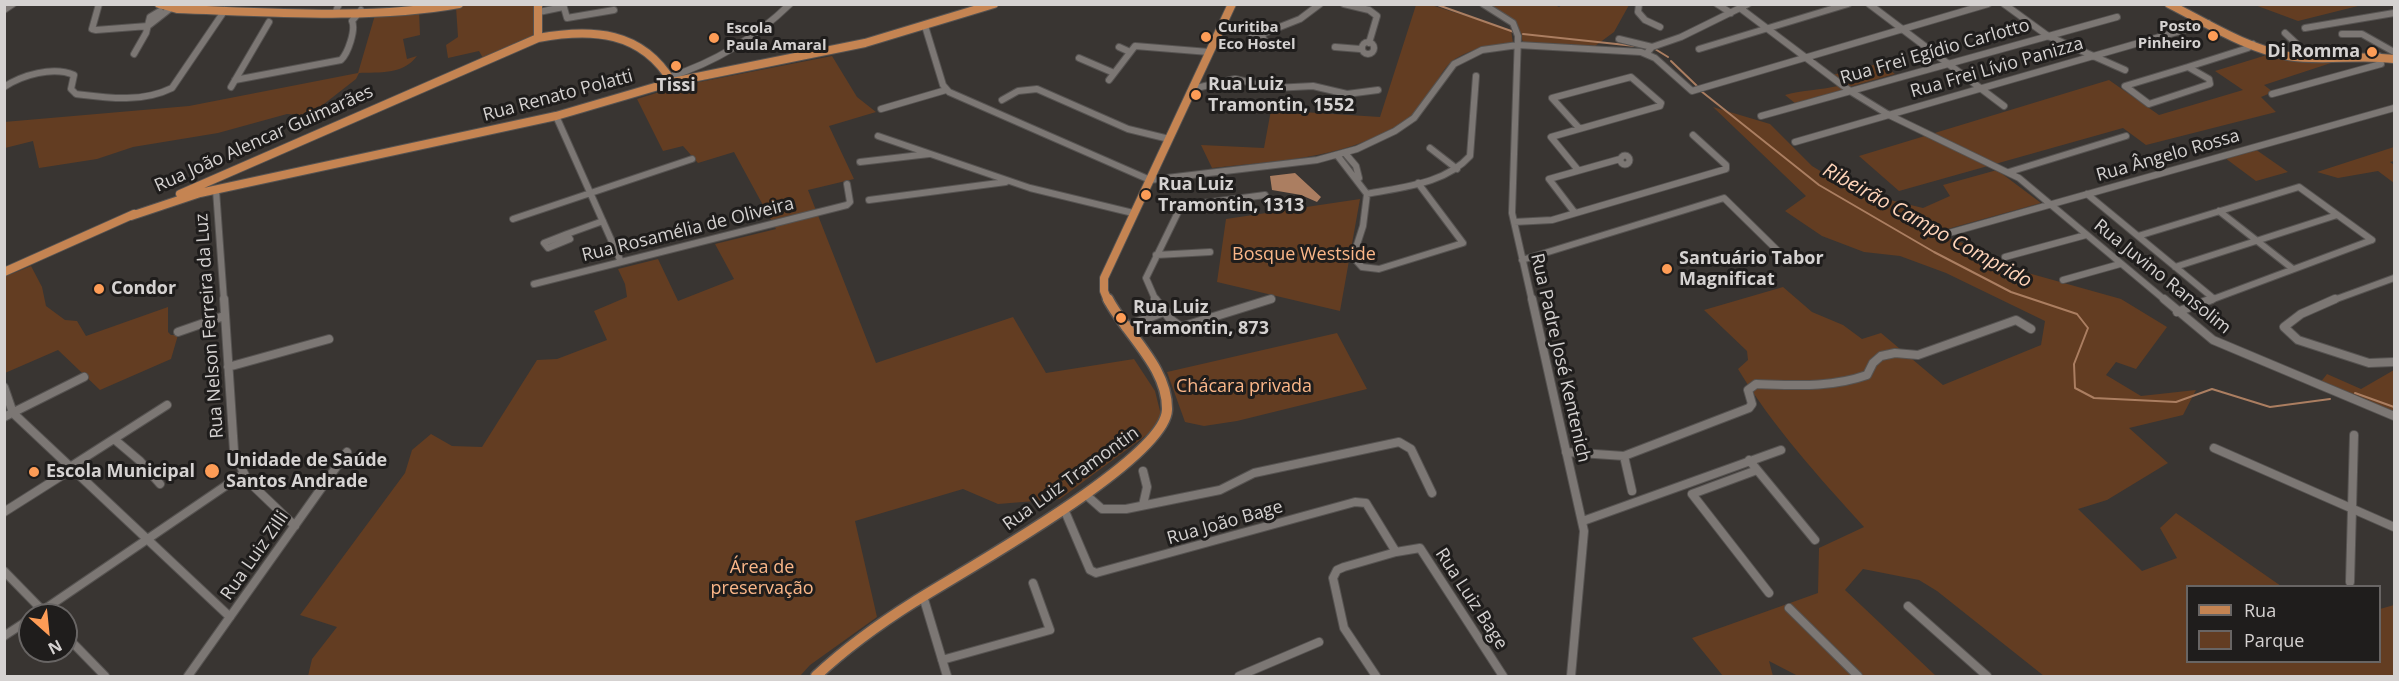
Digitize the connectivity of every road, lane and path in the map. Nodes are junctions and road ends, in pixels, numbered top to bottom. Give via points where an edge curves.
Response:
1 (13, 4) edge
2 (99, 4) edge
3 (159, 4) edge
4 (459, 4) edge
5 (790, 4) edge
6 (970, 4) edge
7 (994, 4) edge
8 (1232, 4) edge
9 (1320, 4) edge
10 (1344, 4) edge
11 (1483, 4) edge
12 (1639, 4) edge
13 (1717, 4) edge
14 (1748, 4) edge
15 (1848, 4) edge
16 (1869, 4) edge
17 (1988, 4) edge
18 (2004, 4) edge
19 (2169, 4) edge
20 (563, 6) edge
21 (169, 8) junction
22 (338, 8) edge
23 (538, 8) edge
24 (1740, 8) junction
25 (614, 9) dead end
26 (4, 10) edge
27 (225, 10) junction
28 (361, 10) junction
29 (977, 11) junction
30 (1731, 12) junction
31 (2394, 13) edge
32 (2117, 17) dead end
33 (269, 22) dead end
34 (2208, 23) junction
35 (148, 26) junction
36 (925, 26) junction
37 (1660, 27) dead end
38 (2305, 28) dead end
39 (1767, 29) junction
40 (1904, 31) junction
41 (2285, 33) dead end
42 (2342, 34) dead end
43 (1257, 36) dead end
44 (2048, 36) junction
45 (538, 38) junction
46 (1619, 39) dead end
47 (2249, 42) junction
48 (1370, 43) junction
49 (1518, 45) junction
50 (1652, 46) junction
51 (1119, 47) dead end
52 (1335, 47) dead end
53 (1360, 49) junction
54 (1699, 49) dead end
55 (1130, 52) junction
56 (1209, 52) junction
57 (2394, 52) edge
58 (134, 54) dead end
59 (1646, 54) junction
60 (2094, 56) junction
61 (2379, 56) junction
62 (2305, 57) junction
63 (1079, 58) dead end
64 (1806, 58) junction
65 (2394, 59) edge
66 (1948, 64) junction
67 (2187, 66) junction
68 (2125, 70) dead end
69 (690, 74) junction
70 (1114, 74) junction
71 (1476, 76) dead end
72 (235, 80) junction
73 (670, 80) junction
74 (1109, 80) dead end
75 (4, 87) edge
76 (231, 87) dead end
77 (1981, 88) junction
78 (1192, 89) junction
79 (946, 90) junction
80 (1378, 90) dead end
81 (1850, 91) junction
82 (2272, 94) dead end
83 (1002, 100) dead end
84 (2004, 106) dead end
85 (2394, 108) edge
86 (881, 109) dead end
87 (1889, 115) junction
88 (556, 116) junction
89 (1761, 116) dead end
90 (1579, 128) junction
91 (1693, 135) dead end
92 (878, 136) dead end
93 (2126, 136) dead end
94 (1169, 139) junction
95 (1796, 142) dead end
96 (1430, 148) dead end
97 (932, 153) junction
98 (1346, 153) junction
99 (1337, 155) junction
100 (693, 159) dead end
101 (1620, 159) dead end
102 (860, 162) dead end
103 (1457, 169) junction
104 (1578, 170) junction
105 (2008, 172) junction
106 (221, 176) junction
107 (1150, 180) junction
108 (1009, 181) junction
109 (1359, 181) junction
110 (1418, 183) junction
111 (847, 184) dead end
112 (216, 190) junction
113 (591, 193) junction
114 (1367, 194) junction
115 (2087, 194) junction
116 (1265, 195) dead end
117 (1724, 198) joint
118 (869, 200) dead end
119 (2050, 205) junction
120 (2219, 211) junction
121 (1133, 213) junction
122 (1575, 213) junction
123 (2337, 215) junction
124 (130, 216) junction
125 (513, 219) dead end
126 (603, 221) junction
127 (1514, 222) junction
128 (567, 233) dead end
129 (1949, 233) dead end
130 (2086, 235) junction
131 (2138, 236) junction
132 (2256, 240) junction
133 (1210, 252) dead end
134 (1780, 253) dead end
135 (1156, 255) junction
136 (2005, 257) dead end
137 (1522, 260) junction
138 (621, 262) junction
139 (2120, 264) junction
140 (2175, 267) junction
141 (2293, 269) junction
142 (4, 272) edge
143 (2394, 278) edge
144 (2063, 280) dead end
145 (534, 284) dead end
146 (2213, 298) junction
147 (1272, 300) dead end
148 (1166, 311) junction
149 (2177, 312) junction
150 (224, 316) junction
151 (1125, 327) junction
152 (2031, 329) dead end
153 (178, 332) dead end
154 (329, 339) dead end
155 (2394, 362) edge
156 (228, 367) junction
157 (84, 376) dead end
158 (4, 387) edge
159 (167, 405) dead end
160 (13, 413) junction
161 (2394, 416) edge
162 (4, 417) edge
163 (2354, 435) dead end
164 (114, 439) junction
165 (2214, 448) dead end
166 (1781, 450) dead end
167 (346, 452) dead end
168 (1566, 452) junction
169 (1624, 456) junction
170 (1749, 460) junction
171 (71, 468) junction
172 (1757, 470) junction
173 (1143, 471) dead end
174 (1718, 471) junction
175 (243, 474) junction
176 (1708, 475) junction
177 (1726, 481) junction
178 (160, 484) dead end
179 (1717, 485) junction
180 (1632, 490) dead end
181 (1432, 493) dead end
182 (1085, 494) junction
183 (1143, 505) junction
184 (2351, 508) junction
185 (1064, 509) junction
186 (4, 512) edge
187 (1583, 520) junction
188 (295, 526) junction
189 (2394, 527) edge
190 (147, 539) junction
191 (1815, 540) dead end
192 (1395, 552) junction
193 (4, 571) edge
194 (2350, 582) dead end
195 (1033, 583) dead end
196 (1769, 593) dead end
197 (923, 596) junction
198 (32, 603) edge
199 (57, 603) edge
200 (1908, 606) dead end
201 (1789, 608) dead end
202 (230, 617) junction
203 (18, 627) edge
204 (4, 636) edge
205 (1319, 642) dead end
206 (78, 648) edge
207 (942, 660) junction
208 (105, 676) edge
209 (188, 676) edge
210 (816, 676) edge
211 (947, 676) edge
212 (1239, 676) edge
213 (1376, 676) edge
214 (1503, 676) edge
215 (1571, 676) edge
216 (1858, 676) edge
217 (1987, 676) edge

1 - 26 street
2 - 35 street via 93,30
3 - 21 main road
4 - 28 main road via 431,9
5 - 69 street via 769,23
6 - 29 street
7 - 29 main road, Rua Renato Polatti
8 - 56 main road, Rua Luiz Tramontin
9 - 43 street via 1300,19
10 - 48 street via 1377,16
11 - 49 street via 1513,23
12 - 37 street via 1642,18
13 - 30 street
14 - 24 street
15 - 39 street
16 - 40 street
17 - 40 street
18 - 44 street
19 - 34 main road
20 - 23 street
20 - 25 street via 567,18
21 - 27 main road
21 - 35 street
22 - 27 main road
22 - 28 main road
23 - 45 main road
24 - 30 street
24 - 39 street, Rua Juvino Ransolim
27 - 75 street via 166,92 122,98 76,94 71,89 74,75 67,72 30,75
28 - 72 street via 352,21 354,26 341,60
29 - 36 main road, Rua Renato Polatti
30 - 50 street via 1681,37
31 - 38 street
32 - 44 street, Rua Frei Egídio Carlotto
33 - 72 street
34 - 47 main road
34 - 60 street, Rua Frei Lívio Panizza
35 - 58 street
36 - 69 main road, Rua Renato Polatti via 857,45
36 - 79 street
39 - 54 street
39 - 64 street, Rua Juvino Ransolim
40 - 64 street
40 - 66 street
41 - 62 street via 2300,46
42 - 57 street via 2362,34
44 - 60 street
44 - 66 street, Rua Frei Egídio Carlotto
45 - 73 main road, Rua João Alencar Guimarães via 582,31 612,38 651,53
45 - 106 main road, Rua João Alencar Guimarães
46 - 50 street
47 - 62 main road via 2277,53
47 - 67 street via 2240,49
48 - 53 street
48 - 53 street via 1376,51
49 - 59 street
49 - 98 street via 1482,50 1459,60 1414,118
49 - 127 street, Rua Padre José Kentenich
50 - 59 street
51 - 55 street
52 - 53 street
55 - 56 street via 1135,46
55 - 70 street
56 - 78 main road, Rua Luiz Tramontin
59 - 64 street via 1692,91
60 - 68 street
60 - 77 street, Rua Frei Lívio Panizza
61 - 62 main road
61 - 65 main road
61 - 82 street via 2381,64
63 - 70 street
64 - 81 street, Rua Juvino Ransolim
66 - 77 street
66 - 81 street, Rua Frei Egídio Carlotto
67 - 67 street via 2126,86 2125,86 2149,104 2210,84 2209,79
69 - 73 main road, Rua Renato Polatti
70 - 74 street
71 - 103 street via 1470,156
72 - 76 street
73 - 88 main road, Rua Renato Polatti
77 - 84 street
77 - 87 street, Rua Frei Lívio Panizza
78 - 80 street via 1235,79 1274,88 1313,86 1347,94
78 - 94 main road, Rua Luiz Tramontin
79 - 86 street
79 - 107 street
81 - 87 street, Rua Juvino Ransolim
81 - 89 street, Rua Frei Egídio Carlotto
83 - 94 street via 1028,88 1053,95 1061,103 1128,129
85 - 115 street, Rua Ângelo Rossa
87 - 95 street, Rua Frei Lívio Panizza
87 - 105 street, Rua Juvino Ransolim
88 - 112 main road, Rua Renato Polatti
88 - 113 street
90 - 90 street via 1552,98 1631,77 1661,105
90 - 104 street via 1551,138
91 - 122 street via 1726,169
92 - 97 street
93 - 105 street
94 - 107 main road, Rua Luiz Tramontin
96 - 103 street
97 - 102 street
97 - 108 street
98 - 99 street
98 - 109 street via 1356,166
99 - 107 street
99 - 109 street
100 - 113 street
101 - 104 street
103 - 110 street
104 - 122 street via 1548,181
105 - 119 street, Rua Juvino Ransolim
106 - 112 main road, Rua Nelson Ferreira da Luz
106 - 124 main road, Rua João Alencar Guimarães
107 - 121 main road, Rua Luiz Tramontin
108 - 118 street
108 - 121 street
109 - 114 street
110 - 114 street
110 - 114 street via 1463,243 1379,269 1362,267 1353,257 1365,219
111 - 138 street, Rua Rosamélia de Oliveira via 849,204
112 - 124 main road, Rua Renato Polatti
112 - 150 street, Rua Nelson Ferreira da Luz
113 - 125 street
113 - 126 street
115 - 119 street, Rua Ângelo Rossa
115 - 131 street
116 - 135 street via 1181,206
117 - 134 street
117 - 137 street
119 - 129 street, Rua Ângelo Rossa
119 - 130 street, Rua Juvino Ransolim
120 - 123 street via 2299,187
120 - 131 street
120 - 132 street
121 - 151 main road, Rua Luiz Tramontin via 1103,286
122 - 127 street via 1545,221
123 - 132 street
123 - 141 street via 2372,240
124 - 142 main road, Rua João Alencar Guimarães
126 - 128 street
126 - 138 street
127 - 137 street, Rua Padre José Kentenich
130 - 136 street
130 - 139 street, Rua Juvino Ransolim
131 - 140 street
132 - 140 street
132 - 141 street
133 - 135 street
135 - 148 street via 1147,282
137 - 168 street, Rua Padre José Kentenich
138 - 145 street, Rua Rosamélia de Oliveira
139 - 144 street
139 - 149 street, Rua Juvino Ransolim
140 - 146 street
141 - 146 street
143 - 155 street via 2304,312 2284,327 2298,340 2369,363
146 - 149 street
147 - 148 street via 1184,327 1175,324
148 - 151 street
149 - 161 street, Rua Juvino Ransolim via 2205,335 2232,350
150 - 153 street
150 - 156 street, Rua Nelson Ferreira da Luz
151 - 182 main road, Rua Luiz Tramontin via 1163,386 1167,415 1154,440
152 - 169 street via 2016,320 1918,355 1888,354 1876,359 1867,375 1848,382 1756,384 1748,390 1752,404 1749,408
154 - 156 street
156 - 175 street, Rua Nelson Ferreira da Luz via 234,451
157 - 160 street
158 - 160 street
159 - 164 street
160 - 162 street
160 - 171 street
163 - 184 street
164 - 171 street
164 - 178 street
165 - 184 street
166 - 170 street
167 - 188 street, Rua Luiz Zilli
168 - 169 street
168 - 187 street, Rua Padre José Kentenich
169 - 180 street
170 - 172 street
170 - 174 street
171 - 186 street
171 - 190 street
172 - 177 street
172 - 191 street
173 - 183 street via 1147,487
174 - 176 street
174 - 177 street
175 - 188 street
175 - 190 street
176 - 179 street
176 - 187 street
177 - 179 street
179 - 196 street via 1692,494
181 - 183 street via 1411,449 1400,442 1254,473 1220,490
182 - 183 street via 1102,509
182 - 185 main road, Rua Luiz Tramontin
184 - 189 street
184 - 194 street
185 - 192 street, Rua João Bage via 1093,573 1355,502 1366,503
185 - 197 main road, Rua Luiz Tramontin
187 - 215 street, Rua Padre José Kentenich via 1585,550
188 - 202 street, Rua Luiz Zilli
190 - 199 street
190 - 202 street
192 - 213 street via 1344,567 1333,578 1344,628
192 - 214 street, Rua Luiz Bage via 1420,548
193 - 198 street
195 - 207 street via 1050,630
197 - 207 street
197 - 210 main road, Rua Luiz Tramontin via 846,649
200 - 217 street
201 - 216 street
202 - 209 street, Rua Luiz Zilli
203 - 204 street
205 - 212 street
206 - 208 street
207 - 211 street

